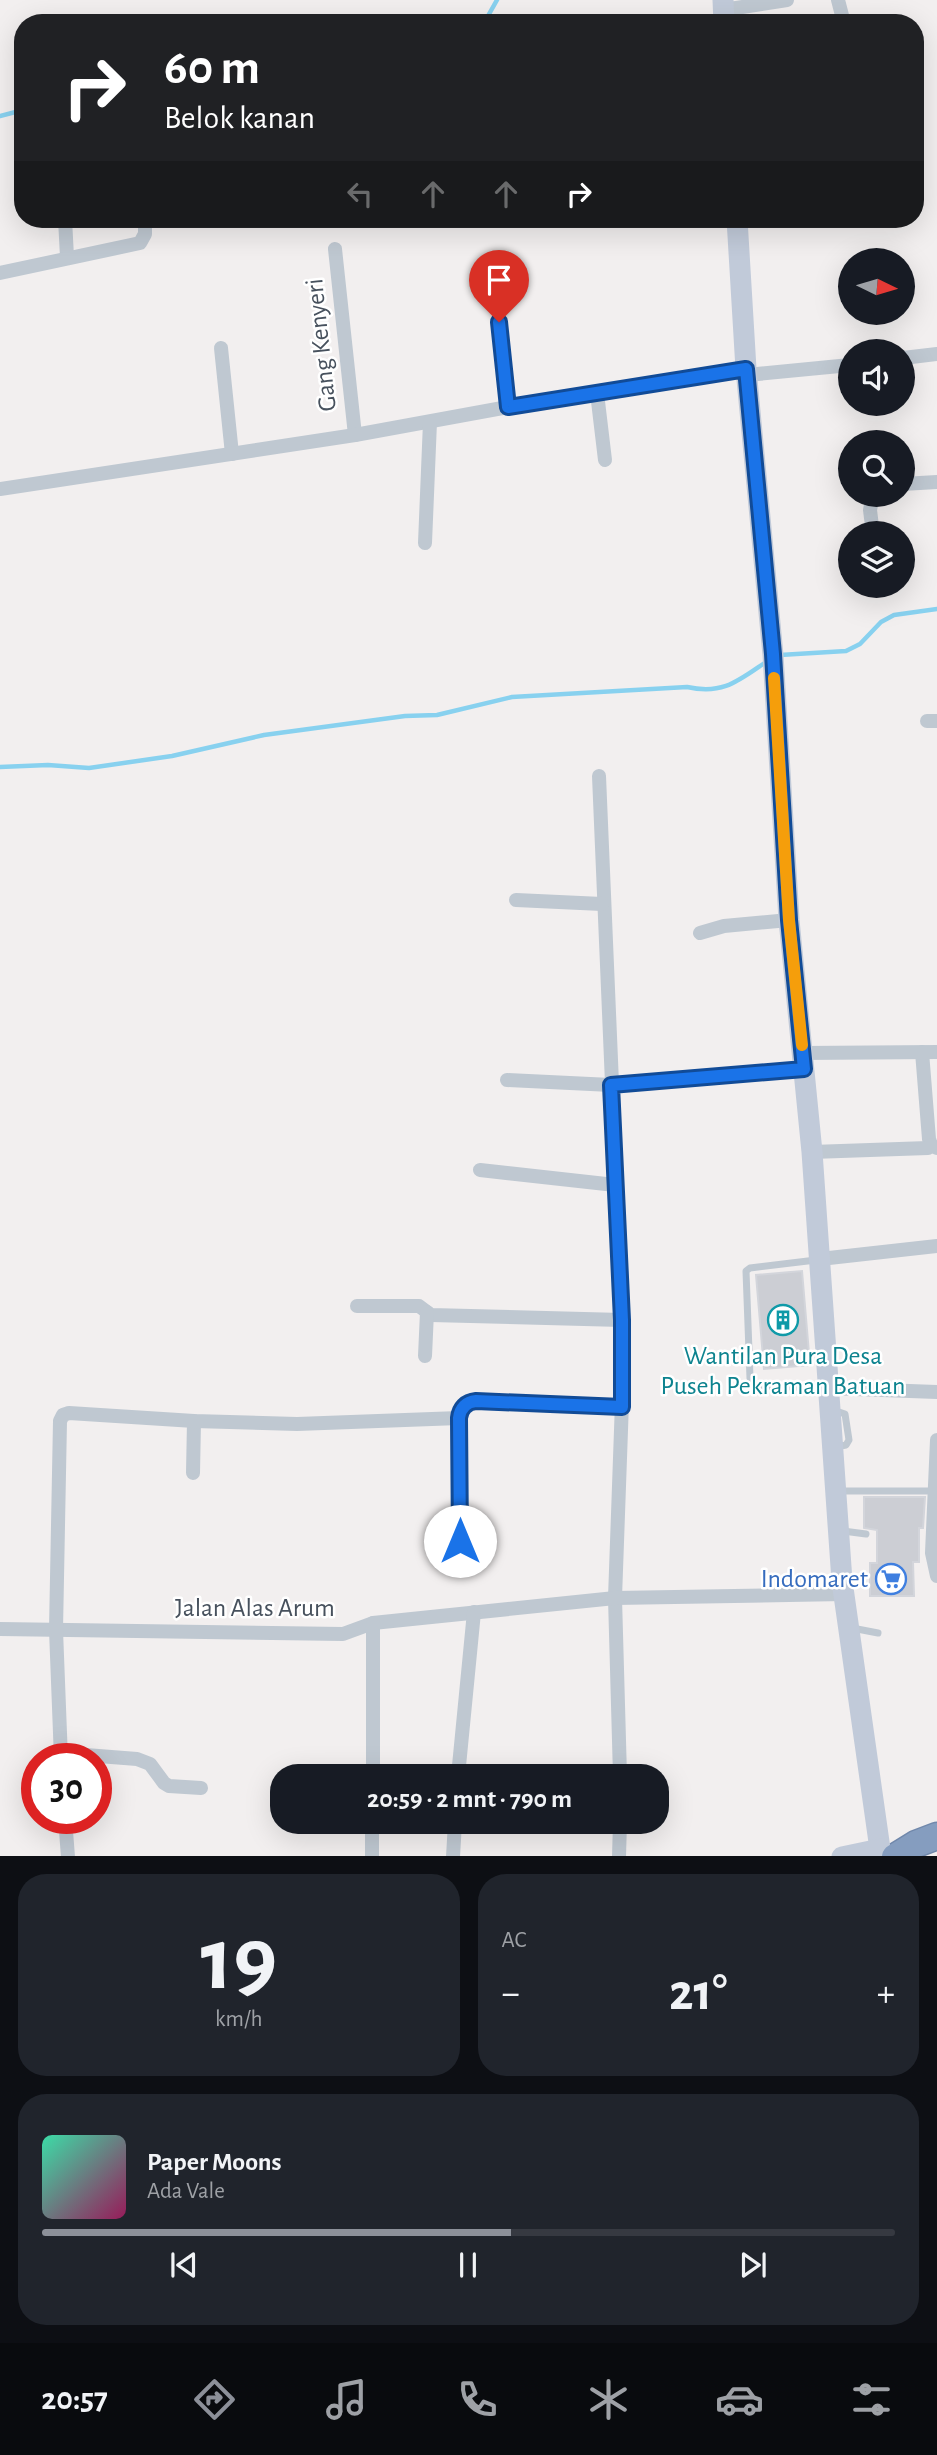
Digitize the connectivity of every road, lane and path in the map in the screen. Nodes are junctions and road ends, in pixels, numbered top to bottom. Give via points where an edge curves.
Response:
1 (787, 0) edge
2 (724, 11) edge
3 (65, 228) edge
4 (145, 228) edge
5 (738, 228) edge
6 (335, 249) dead end
7 (67, 257) junction
8 (0, 273) edge
9 (499, 322) dead end
10 (221, 348) dead end
11 (937, 354) edge
12 (915, 357) edge
13 (838, 366) edge
14 (746, 372) junction
15 (597, 393) junction
16 (508, 407) junction
17 (430, 422) junction
18 (355, 435) junction
19 (232, 454) junction
20 (605, 460) dead end
21 (937, 482) edge
22 (915, 483) edge
23 (0, 489) edge
24 (425, 543) dead end
25 (599, 776) dead end
26 (516, 900) dead end
27 (602, 904) junction
28 (789, 920) junction
29 (700, 933) dead end
30 (929, 1052) edge
31 (803, 1061) junction
32 (507, 1080) dead end
33 (611, 1085) junction
34 (934, 1146) edge
35 (812, 1152) junction
36 (480, 1170) dead end
37 (615, 1185) junction
38 (937, 1247) edge
39 (820, 1259) junction
40 (357, 1306) dead end
41 (427, 1312) junction
42 (622, 1320) junction
43 (425, 1356) dead end
44 (937, 1392) edge
45 (828, 1399) junction
46 (622, 1407) junction
47 (459, 1418) junction
48 (194, 1421) junction
49 (937, 1440) edge
50 (193, 1473) dead end
51 (835, 1491) junction
52 (935, 1492) junction
53 (838, 1530) junction
54 (866, 1534) dead end
55 (458, 1563) dead end
56 (937, 1576) edge
57 (850, 1586) junction
58 (615, 1598) junction
59 (474, 1612) junction
60 (373, 1623) junction
61 (848, 1626) junction
62 (0, 1629) edge
63 (56, 1630) junction
64 (878, 1633) dead end
65 (60, 1743) edge
66 (112, 1758) edge
67 (373, 1764) edge
68 (459, 1764) edge
69 (620, 1764) edge
70 (201, 1788) dead end
71 (66, 1834) edge
72 (372, 1834) edge
73 (454, 1834) edge
74 (620, 1834) edge
75 (937, 1836) edge
76 (886, 1854) edge
77 (68, 1856) edge
78 (372, 1856) edge
79 (453, 1856) edge
80 (619, 1856) edge
81 (857, 1856) edge

1 - 2 street
3 - 7 street
4 - 7 street via 140,243
5 - 14 main road
6 - 18 street, Gang Kenyeri
7 - 8 street
9 - 16 street
10 - 19 street
11 - 12 street
13 - 14 street
14 - 15 street
14 - 28 main road via 773,654
15 - 16 street
15 - 20 street
16 - 17 street
17 - 18 street
17 - 24 street
18 - 19 street
19 - 23 street
21 - 22 street
25 - 27 street
26 - 27 street
27 - 33 street
28 - 29 street
28 - 31 main road
30 - 31 street
30 - 34 street via 928,1132
31 - 33 street
31 - 35 main road
32 - 33 street
33 - 37 street
34 - 35 street
35 - 39 main road
36 - 37 street
37 - 42 street
38 - 39 street
39 - 45 main road
39 - 45 lane via 746,1271 750,1378 759,1386
40 - 41 street via 419,1306
41 - 42 street
41 - 43 street
42 - 46 street
44 - 45 street
45 - 51 main road
46 - 47 street via 470,1401
46 - 58 street
47 - 48 street via 297,1424
47 - 55 street
48 - 50 street
48 - 63 street via 63,1415
49 - 52 street
51 - 52 lane
51 - 53 main road
52 - 56 street via 932,1553
53 - 54 lane
53 - 57 main road
57 - 58 street, Jalan Alas Arum
57 - 61 main road
58 - 59 street, Jalan Alas Arum
58 - 69 street
59 - 60 street, Jalan Alas Arum
59 - 68 street
60 - 63 street, Jalan Alas Arum via 343,1634
60 - 67 street
61 - 64 lane
61 - 76 main road
62 - 63 street, Jalan Alas Arum
63 - 65 street
66 - 70 street via 150,1764 169,1786
71 - 77 street
72 - 78 street
73 - 79 street
74 - 80 street
75 - 76 highway
76 - 81 main road

